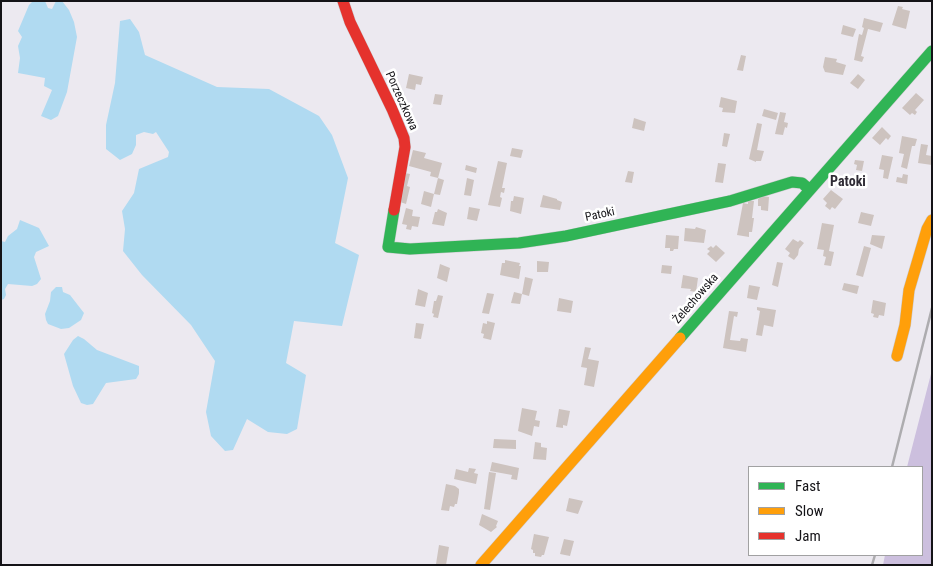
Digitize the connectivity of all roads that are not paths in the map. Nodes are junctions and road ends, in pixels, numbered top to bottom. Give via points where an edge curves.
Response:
1 (343, 1) edge
2 (932, 51) edge
3 (810, 190) junction
4 (932, 220) edge
5 (388, 247) joint
6 (897, 356) dead end
7 (481, 565) edge

1 - 5 street, Porzeczkowa via 404,138
2 - 3 street, Żelechowska
3 - 5 street, Patoki via 802,183 792,182 730,201 519,243 410,249
3 - 7 street, Żelechowska
4 - 6 street via 909,290

